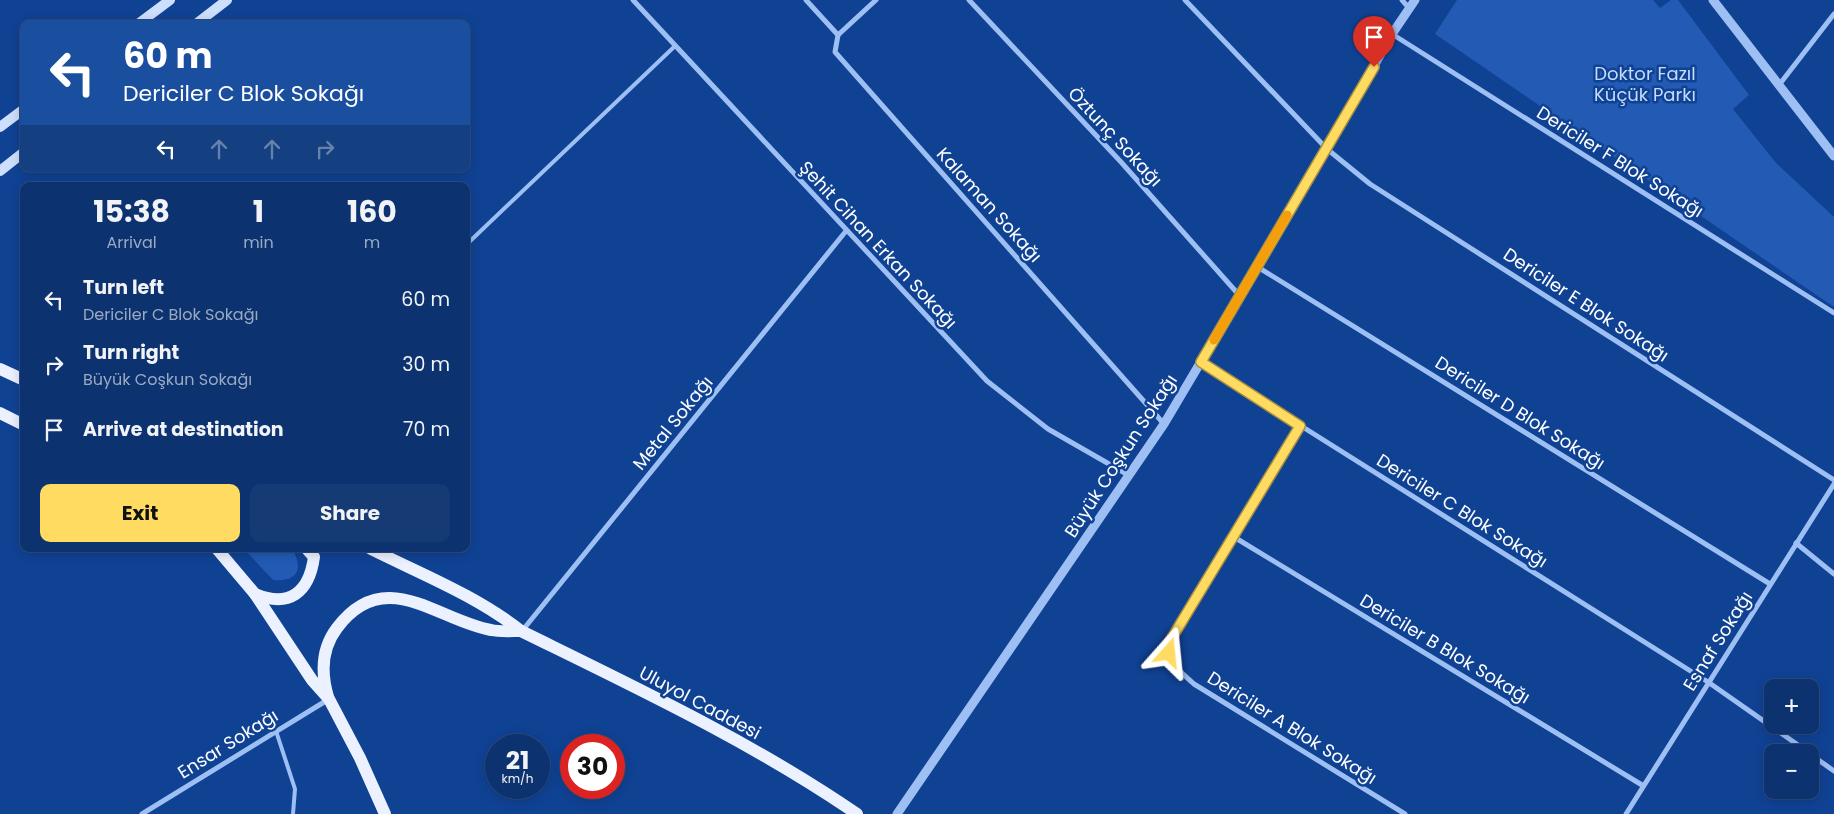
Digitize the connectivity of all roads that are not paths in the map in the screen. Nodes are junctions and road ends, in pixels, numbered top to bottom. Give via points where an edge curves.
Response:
1 (170, 0) edge
2 (227, 0) edge
3 (633, 0) edge
4 (806, 0) edge
5 (876, 0) edge
6 (969, 0) edge
7 (1184, 0) edge
8 (1402, 0) edge
9 (1414, 0) edge
10 (1712, 0) edge
11 (1409, 8) junction
12 (1834, 14) edge
13 (143, 20) edge
14 (201, 20) edge
15 (1392, 34) junction
16 (838, 35) junction
17 (675, 46) junction
18 (1778, 86) junction
19 (20, 112) edge
20 (0, 127) edge
21 (1327, 149) junction
22 (20, 155) edge
23 (1834, 156) edge
24 (0, 171) edge
25 (846, 231) junction
26 (470, 241) edge
27 (1256, 266) junction
28 (1239, 295) junction
29 (1834, 313) edge
30 (1201, 362) junction
31 (0, 369) edge
32 (20, 378) edge
33 (0, 413) edge
34 (20, 423) edge
35 (1164, 424) junction
36 (1300, 426) junction
37 (1130, 476) junction
38 (1834, 480) edge
39 (1834, 484) edge
40 (1234, 537) junction
41 (1796, 543) junction
42 (220, 552) edge
43 (309, 552) edge
44 (377, 552) edge
45 (1834, 574) edge
46 (1770, 584) junction
47 (255, 594) junction
48 (521, 631) junction
49 (1708, 682) junction
50 (329, 699) junction
51 (276, 731) junction
52 (1796, 744) edge
53 (1819, 760) edge
54 (1834, 771) edge
55 (1642, 785) junction
56 (142, 814) edge
57 (293, 814) edge
58 (385, 814) edge
59 (857, 814) edge
60 (897, 814) edge
61 (1405, 814) edge
62 (1626, 814) edge

1 - 13 main road
2 - 14 main road
3 - 17 street, Şehit Cihan Erkan Sokağı
4 - 16 street
5 - 16 street
6 - 28 street, Öztunç Sokağı via 1122,162
7 - 21 street, Dericiler E Blok Sokağı
8 - 11 street
9 - 11 street, Büyük Coşkun Sokağı
10 - 18 street
11 - 15 street, Büyük Coşkun Sokağı
12 - 18 street
15 - 21 street, Büyük Coşkun Sokağı
15 - 29 street, Dericiler F Blok Sokağı
16 - 35 street, Kalaman Sokağı via 835,52
17 - 25 street, Şehit Cihan Erkan Sokağı
17 - 26 lane
18 - 23 street
19 - 20 main road
21 - 27 street, Büyük Coşkun Sokağı
21 - 38 street, Dericiler E Blok Sokağı via 1370,184
22 - 24 main road
25 - 37 street, Şehit Cihan Erkan Sokağı via 987,381 1048,429
25 - 48 street, Metal Sokağı
27 - 28 street, Büyük Coşkun Sokağı
27 - 46 street, Dericiler D Blok Sokağı
28 - 30 street, Büyük Coşkun Sokağı
30 - 35 street, Büyük Coşkun Sokağı
30 - 36 street, Dericiler C Blok Sokağı
31 - 32 main road
33 - 34 main road
35 - 37 street, Büyük Coşkun Sokağı
36 - 40 street, Dericiler A Blok Sokağı
36 - 49 street, Dericiler C Blok Sokağı
37 - 60 street, Büyük Coşkun Sokağı
39 - 41 street, Esnaf Sokağı
40 - 55 street, Dericiler B Blok Sokağı
40 - 61 street, Dericiler A Blok Sokağı via 1170,641 1169,653 1174,665 1194,684
41 - 45 street
41 - 46 street, Esnaf Sokağı
42 - 47 main road
43 - 47 main road via 314,558 312,571 302,592 269,600
44 - 48 main road, Uluyol Caddesi via 476,602
46 - 49 street, Esnaf Sokağı
47 - 50 main road via 312,680
48 - 50 main road via 491,630 410,600 380,599 364,605 338,626 325,652 325,684
48 - 59 main road, Uluyol Caddesi via 712,727
49 - 52 street, Dericiler C Blok Sokağı
49 - 55 street, Esnaf Sokağı
50 - 51 street, Ensar Sokağı
50 - 58 main road
51 - 56 street, Ensar Sokağı
51 - 57 lane via 295,789
53 - 54 street, Dericiler C Blok Sokağı
55 - 62 street, Esnaf Sokağı

